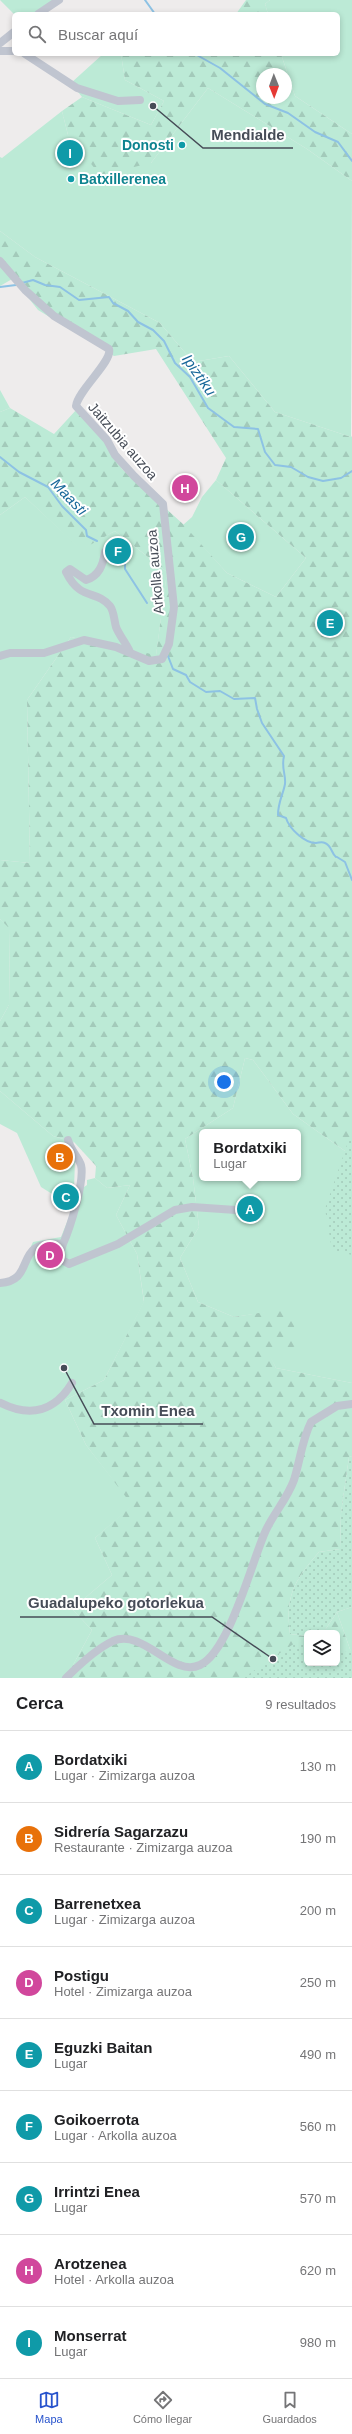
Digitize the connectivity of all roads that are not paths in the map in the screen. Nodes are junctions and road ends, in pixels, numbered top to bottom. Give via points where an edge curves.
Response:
1 (59, 0) edge
2 (41, 12) edge
3 (12, 34) edge
4 (0, 43) edge
5 (0, 51) edge
6 (12, 51) edge
7 (28, 56) edge
8 (140, 100) dead end
9 (0, 261) edge
10 (162, 504) joint
11 (105, 552) dead end
12 (130, 652) junction
13 (0, 656) edge
14 (68, 1140) dead end
15 (236, 1210) dead end
16 (63, 1244) junction
17 (0, 1283) edge
18 (72, 1383) dead end
19 (0, 1402) edge
20 (352, 1404) edge
21 (69, 1676) edge

1 - 2 street
3 - 4 street
5 - 6 street
7 - 8 street via 77,88 118,100
9 - 10 street, Jaitzubia auzoa via 34,299 54,316 109,349 108,358 76,401 76,406 107,440 115,455
10 - 12 street, Arkolla auzoa via 174,607 169,644 162,659 153,662
11 - 12 street via 103,566 93,578 86,580 70,569 66,572 81,592 103,600 111,606 116,628
12 - 13 street, Arkolla auzoa via 84,640 44,653 10,653
14 - 16 street via 71,1151 81,1165 79,1193 72,1222
15 - 16 street via 192,1207 176,1210 118,1244 69,1264 62,1260
16 - 17 street via 47,1242 36,1247 28,1255 21,1273 14,1281
18 - 19 street via 62,1398 41,1409 13,1409
20 - 21 street via 337,1406 311,1422 294,1480 280,1510 266,1530 237,1609 222,1639 201,1665 182,1666 145,1645 123,1639 114,1641 100,1650

